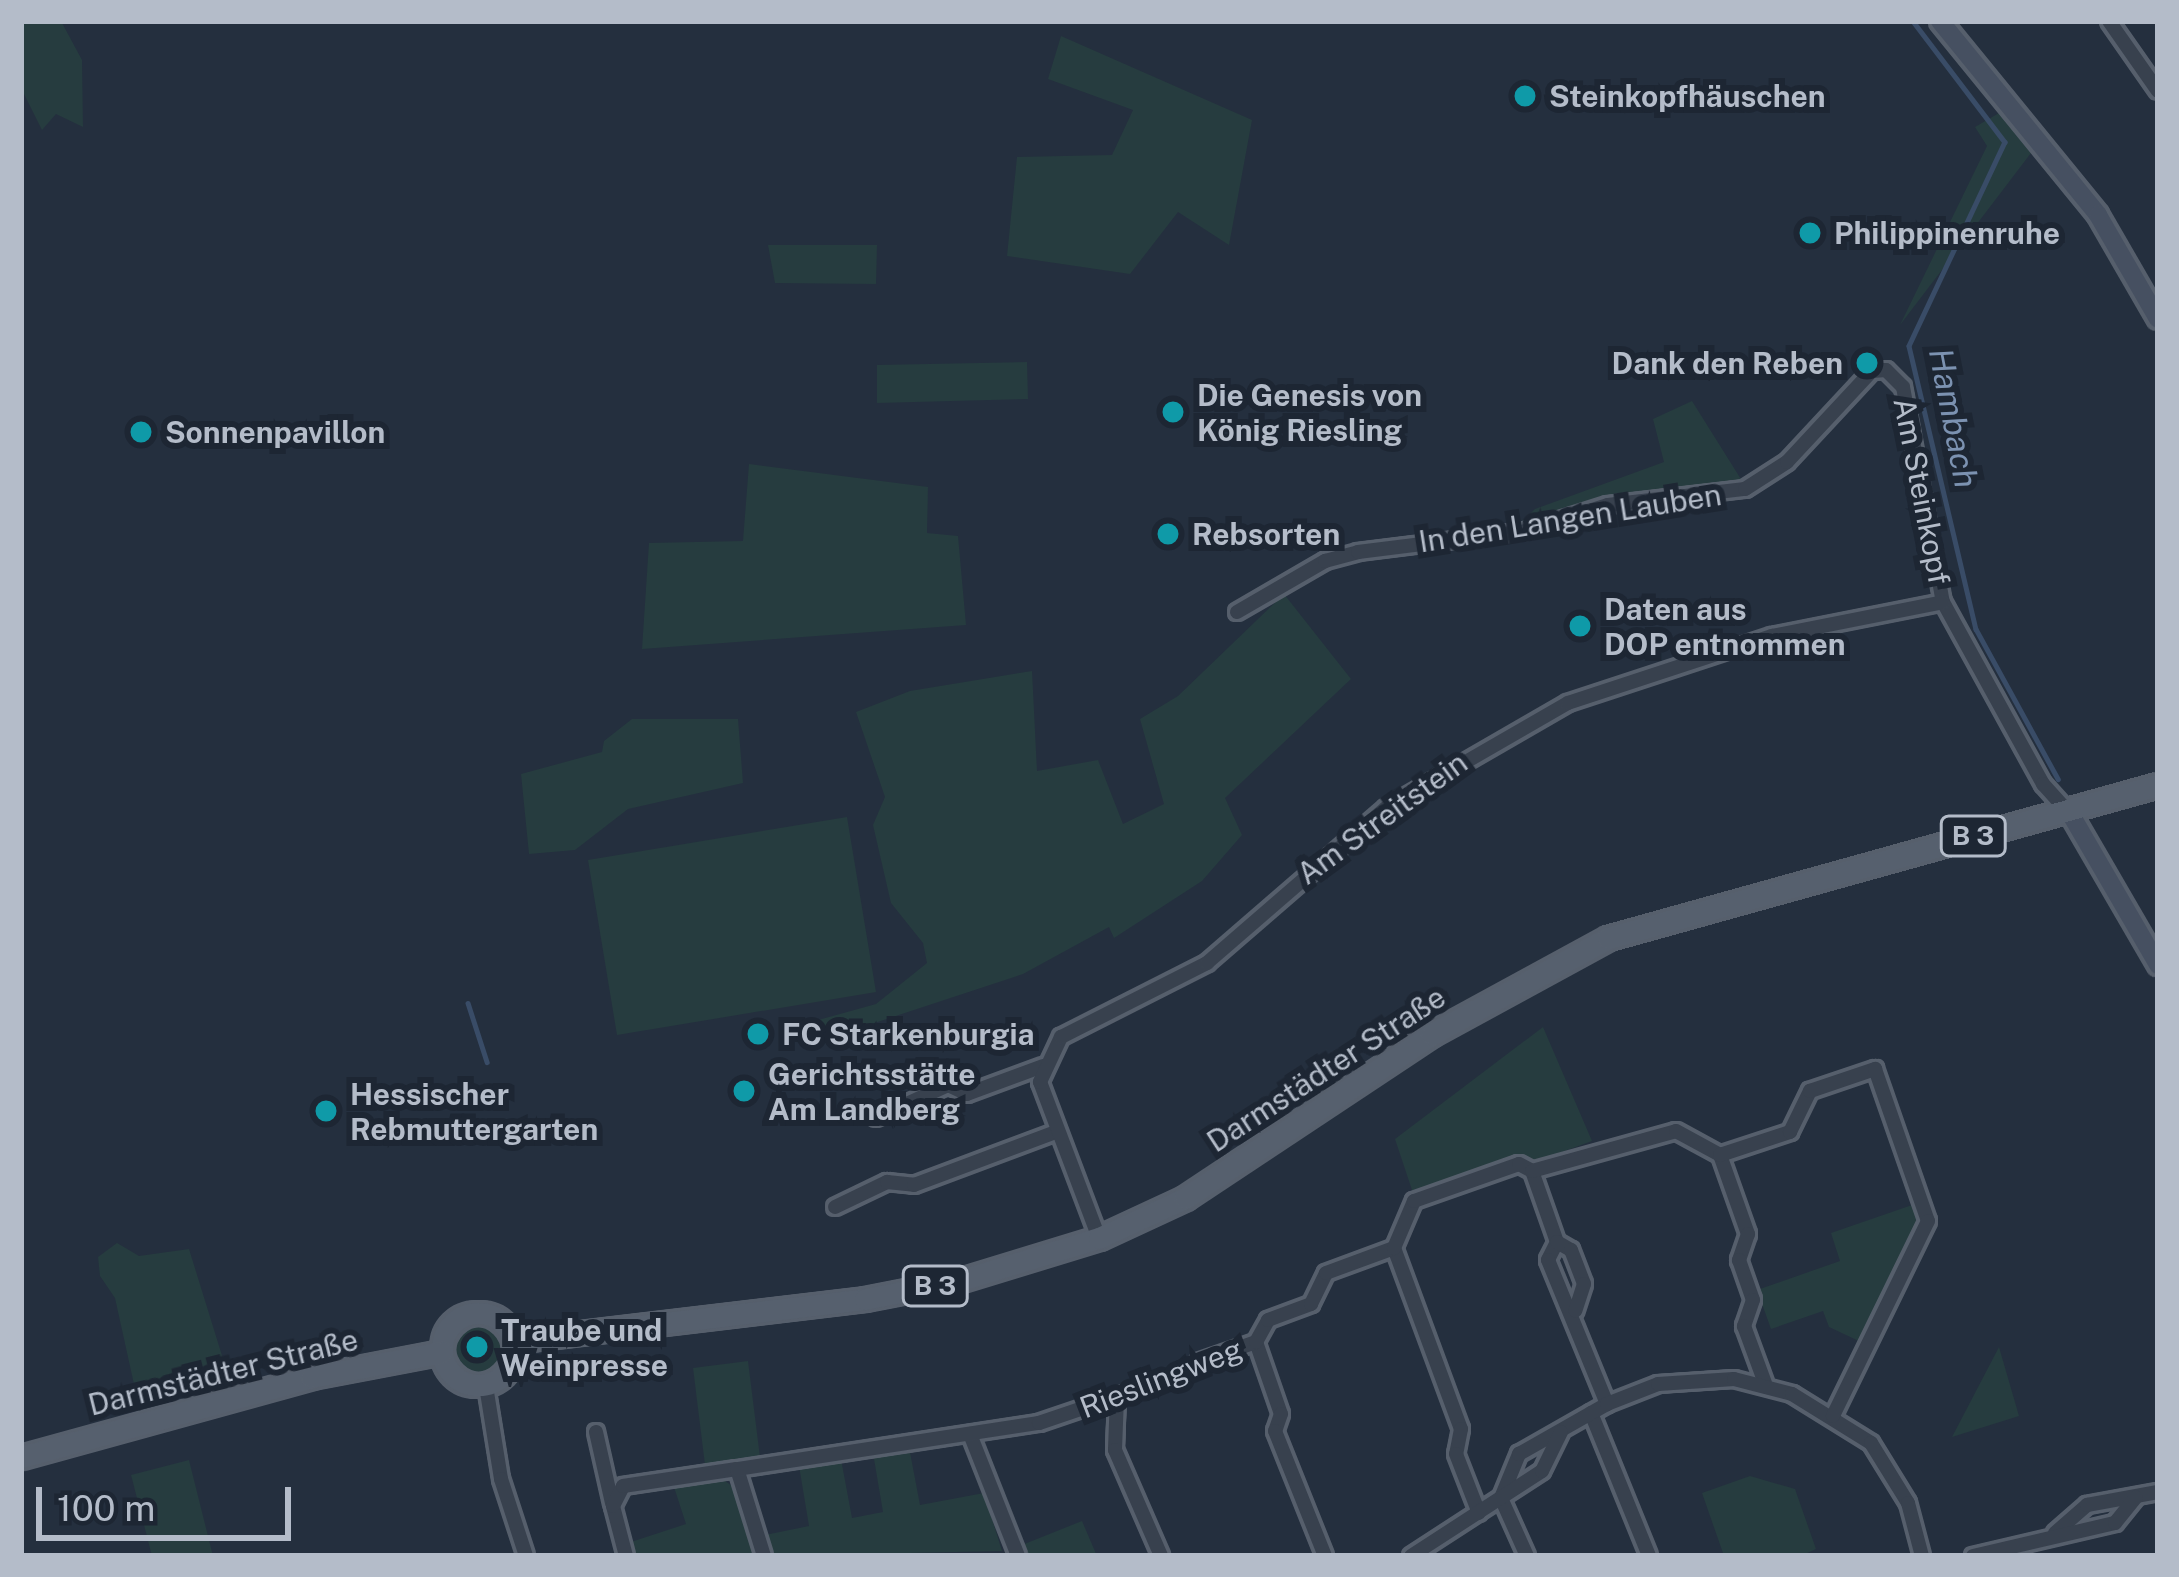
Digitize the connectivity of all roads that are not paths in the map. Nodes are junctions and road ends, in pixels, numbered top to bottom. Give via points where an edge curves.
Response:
1 (1940, 21) edge
2 (2109, 21) edge
3 (2158, 91) edge
4 (2158, 319) edge
5 (1872, 371) joint
6 (1943, 602) junction
7 (1237, 612) dead end
8 (2158, 785) edge
9 (2070, 813) junction
10 (2158, 965) edge
11 (1043, 1066) junction
12 (876, 1118) dead end
13 (1057, 1132) junction
14 (1720, 1155) junction
15 (1532, 1171) junction
16 (835, 1207) dead end
17 (1099, 1238) junction
18 (1557, 1242) junction
19 (1394, 1248) junction
20 (1575, 1311) junction
21 (513, 1341) junction
22 (1256, 1342) junction
23 (442, 1352) junction
24 (1765, 1384) junction
25 (486, 1386) junction
26 (1117, 1397) junction
27 (1607, 1404) junction
28 (1592, 1413) junction
29 (1834, 1416) junction
30 (596, 1432) dead end
31 (1561, 1432) junction
32 (970, 1434) junction
33 (21, 1457) edge
34 (737, 1469) junction
35 (2158, 1492) edge
36 (2136, 1497) junction
37 (1501, 1498) junction
38 (613, 1506) junction
39 (1479, 1513) junction
40 (2055, 1533) junction
41 (1430, 1551) edge
42 (526, 1556) edge
43 (626, 1556) edge
44 (764, 1556) edge
45 (1017, 1556) edge
46 (1161, 1556) edge
47 (1325, 1556) edge
48 (1411, 1556) edge
49 (1528, 1556) edge
50 (1649, 1556) edge
51 (1922, 1556) edge
52 (1973, 1556) edge

1 - 4 street via 2098,215
2 - 3 street
5 - 6 street, Am Steinkopf via 1886,370 1903,387
5 - 7 street, In den Langen Lauben via 1787,462 1745,489 1608,505 1526,531 1358,552 1325,561
6 - 9 street, Am Steinkopf via 2044,784
6 - 11 street, Am Streitstein via 1772,636 1637,676 1495,740 1386,808 1207,963 1061,1036
8 - 9 main road, Darmstädter Straße / B 3
9 - 10 street
9 - 17 main road, Darmstädter Straße / B 3 via 1608,938 1432,1034 1185,1198
11 - 12 street via 967,1094 948,1085
11 - 13 street
13 - 16 street via 914,1185 887,1182
13 - 17 street
14 - 15 street via 1676,1132
14 - 24 street via 1748,1234 1739,1261 1754,1300 1744,1326
14 - 29 street via 1790,1132 1810,1091 1875,1069 1928,1221
15 - 18 street
15 - 19 street via 1519,1164 1414,1201
17 - 21 main road, Darmstädter Straße / B 3 via 958,1282 865,1299
18 - 20 street via 1548,1260
18 - 20 street via 1571,1250 1584,1284
19 - 22 street, Rieslingweg via 1327,1273 1311,1304 1268,1319
19 - 39 street via 1461,1429 1456,1454
20 - 27 street
21 - 23 main road via 496,1318 467,1315 451,1325
21 - 25 main road via 508,1370
22 - 26 street, Rieslingweg
22 - 47 street via 1281,1414 1275,1431
23 - 25 main road via 455,1378
23 - 33 main road, Darmstädter Straße via 311,1378
24 - 27 street via 1679,1381
24 - 29 street
25 - 42 street via 501,1479
26 - 32 street, Rieslingweg
26 - 46 street via 1115,1450
27 - 28 street
28 - 31 street
28 - 50 street
29 - 51 street via 1888,1467
30 - 38 street
31 - 37 street via 1543,1471
31 - 37 street via 1519,1454
32 - 34 street, Rieslingweg
32 - 45 street
34 - 38 street, Rieslingweg via 633,1482
34 - 44 street
35 - 36 street
36 - 40 street via 2078,1509
36 - 40 street via 2116,1523
37 - 39 street
37 - 49 street
38 - 43 street
39 - 41 street
40 - 52 street
41 - 48 street

